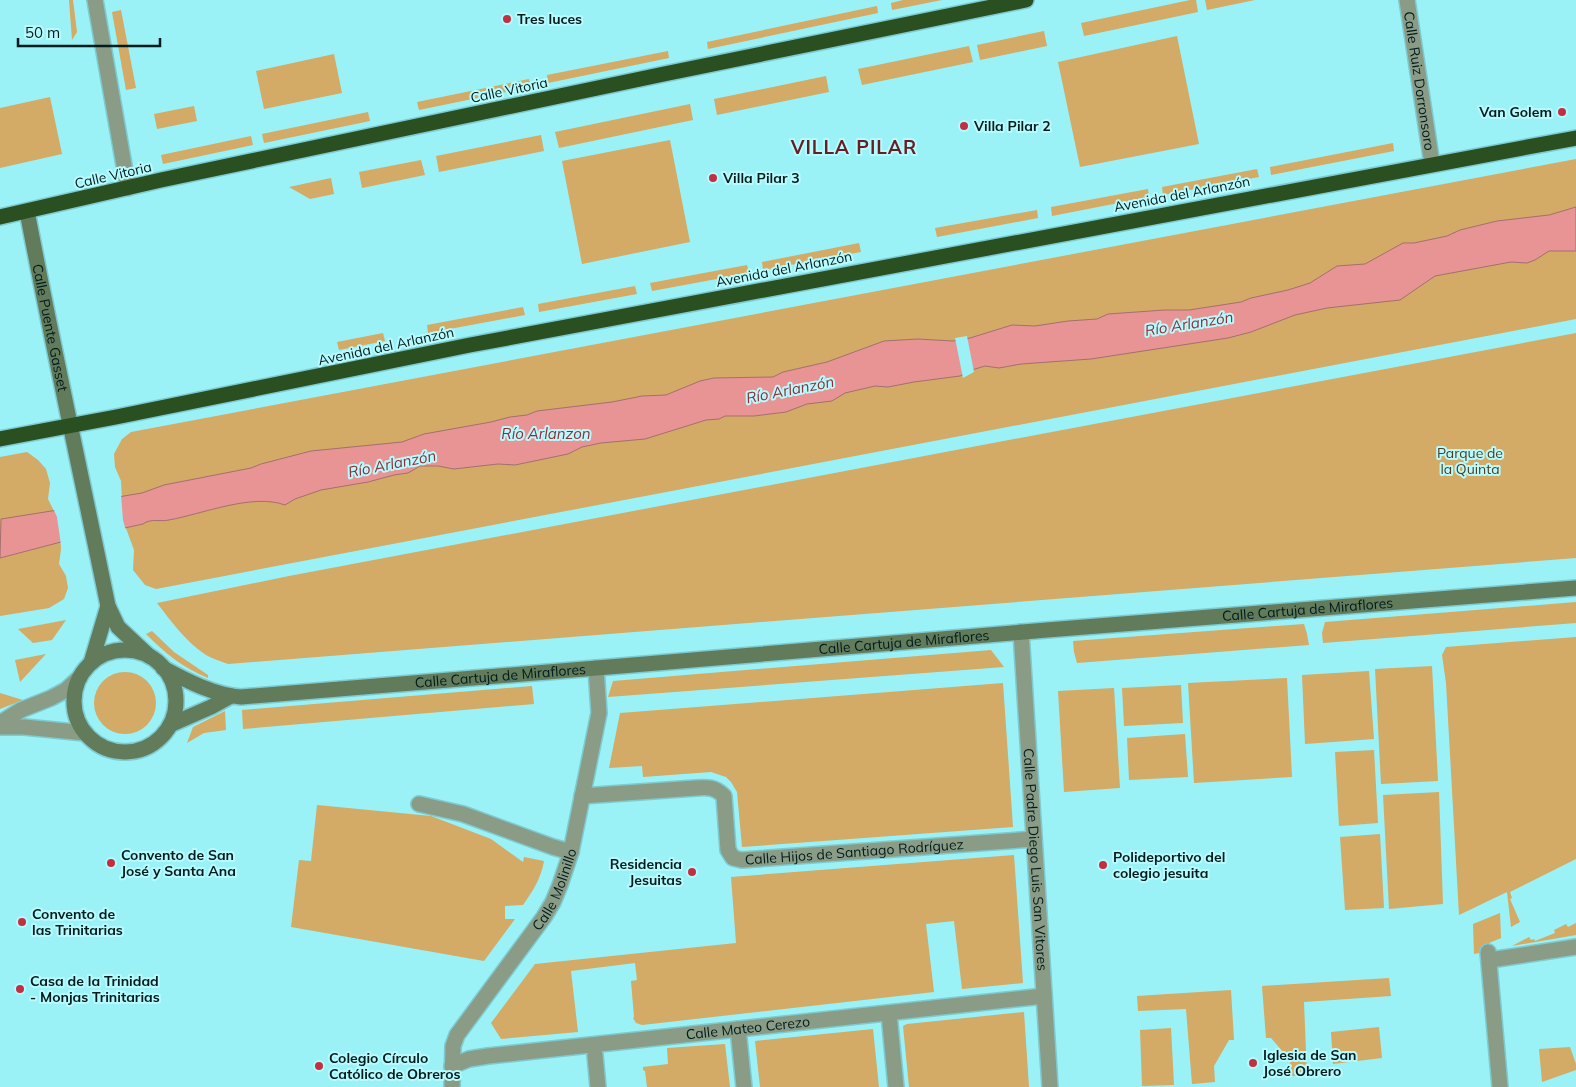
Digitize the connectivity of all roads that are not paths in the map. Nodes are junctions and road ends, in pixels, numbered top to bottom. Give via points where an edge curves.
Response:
1 (95, 0) edge
2 (1026, 0) edge
3 (1407, 0) edge
4 (1576, 138) edge
5 (1432, 164) junction
6 (128, 188) junction
7 (27, 211) junction
8 (0, 217) edge
9 (70, 426) junction
10 (0, 439) edge
11 (1576, 588) edge
12 (107, 602) junction
13 (1021, 632) junction
14 (149, 656) junction
15 (91, 663) junction
16 (163, 668) junction
17 (596, 668) junction
18 (79, 678) junction
19 (231, 696) junction
20 (0, 723) edge
21 (170, 725) junction
22 (0, 727) edge
23 (85, 733) junction
24 (582, 796) junction
25 (419, 804) dead end
26 (1034, 839) junction
27 (571, 852) junction
28 (1576, 947) edge
29 (1044, 996) junction
30 (888, 1014) junction
31 (738, 1029) junction
32 (595, 1055) dead end
33 (452, 1066) junction
34 (452, 1087) edge
35 (598, 1087) edge
36 (744, 1087) edge
37 (896, 1087) edge
38 (1050, 1087) edge
39 (1500, 1087) edge

1 - 6 street
2 - 6 highway, Calle Vitoria
3 - 5 street, Calle Ruiz Dorronsoro
4 - 5 highway, Avenida del Arlanzón
5 - 9 highway, Avenida del Arlanzón via 470,345
6 - 7 highway, Calle Vitoria
7 - 8 highway, Calle Vitoria
7 - 9 street, Calle Puente Gasset
9 - 10 highway, Avenida del Arlanzón
9 - 12 street, Calle Puente Gasset
11 - 13 street, Calle Cartuja de Miraflores
12 - 14 street via 118,627
12 - 15 street
13 - 17 street, Calle Cartuja de Miraflores
13 - 26 street, Calle Padre Diego Luis San Vitores
14 - 15 street via 119,651
14 - 16 street
15 - 18 street
16 - 19 street, Calle Cartuja de Miraflores via 202,687
16 - 21 street via 172,680 176,695
17 - 19 street, Calle Cartuja de Miraflores
17 - 24 street, Calle Molinillo via 599,713
18 - 20 street via 66,690
18 - 23 street via 74,706
19 - 21 street, Calle Cartuja de Miraflores
21 - 23 street via 152,745 125,752 98,745
22 - 23 street
24 - 26 street, Calle Hijos de Santiago Rodríguez via 710,787 718,790 724,796 728,850 733,858 742,860
24 - 27 street, Calle Molinillo
25 - 27 street via 463,814
26 - 29 street, Calle Padre Diego Luis San Vitores
27 - 33 street, Calle Molinillo via 553,902 457,1035
28 - 39 street via 1489,956
29 - 30 street, Calle Mateo Cerezo
29 - 38 street, Calle Padre Diego Luis San Vitores
30 - 31 street, Calle Mateo Cerezo
30 - 37 street
31 - 33 street, Calle Mateo Cerezo via 488,1056
31 - 36 street
32 - 35 street
33 - 34 street, Calle Molinillo

